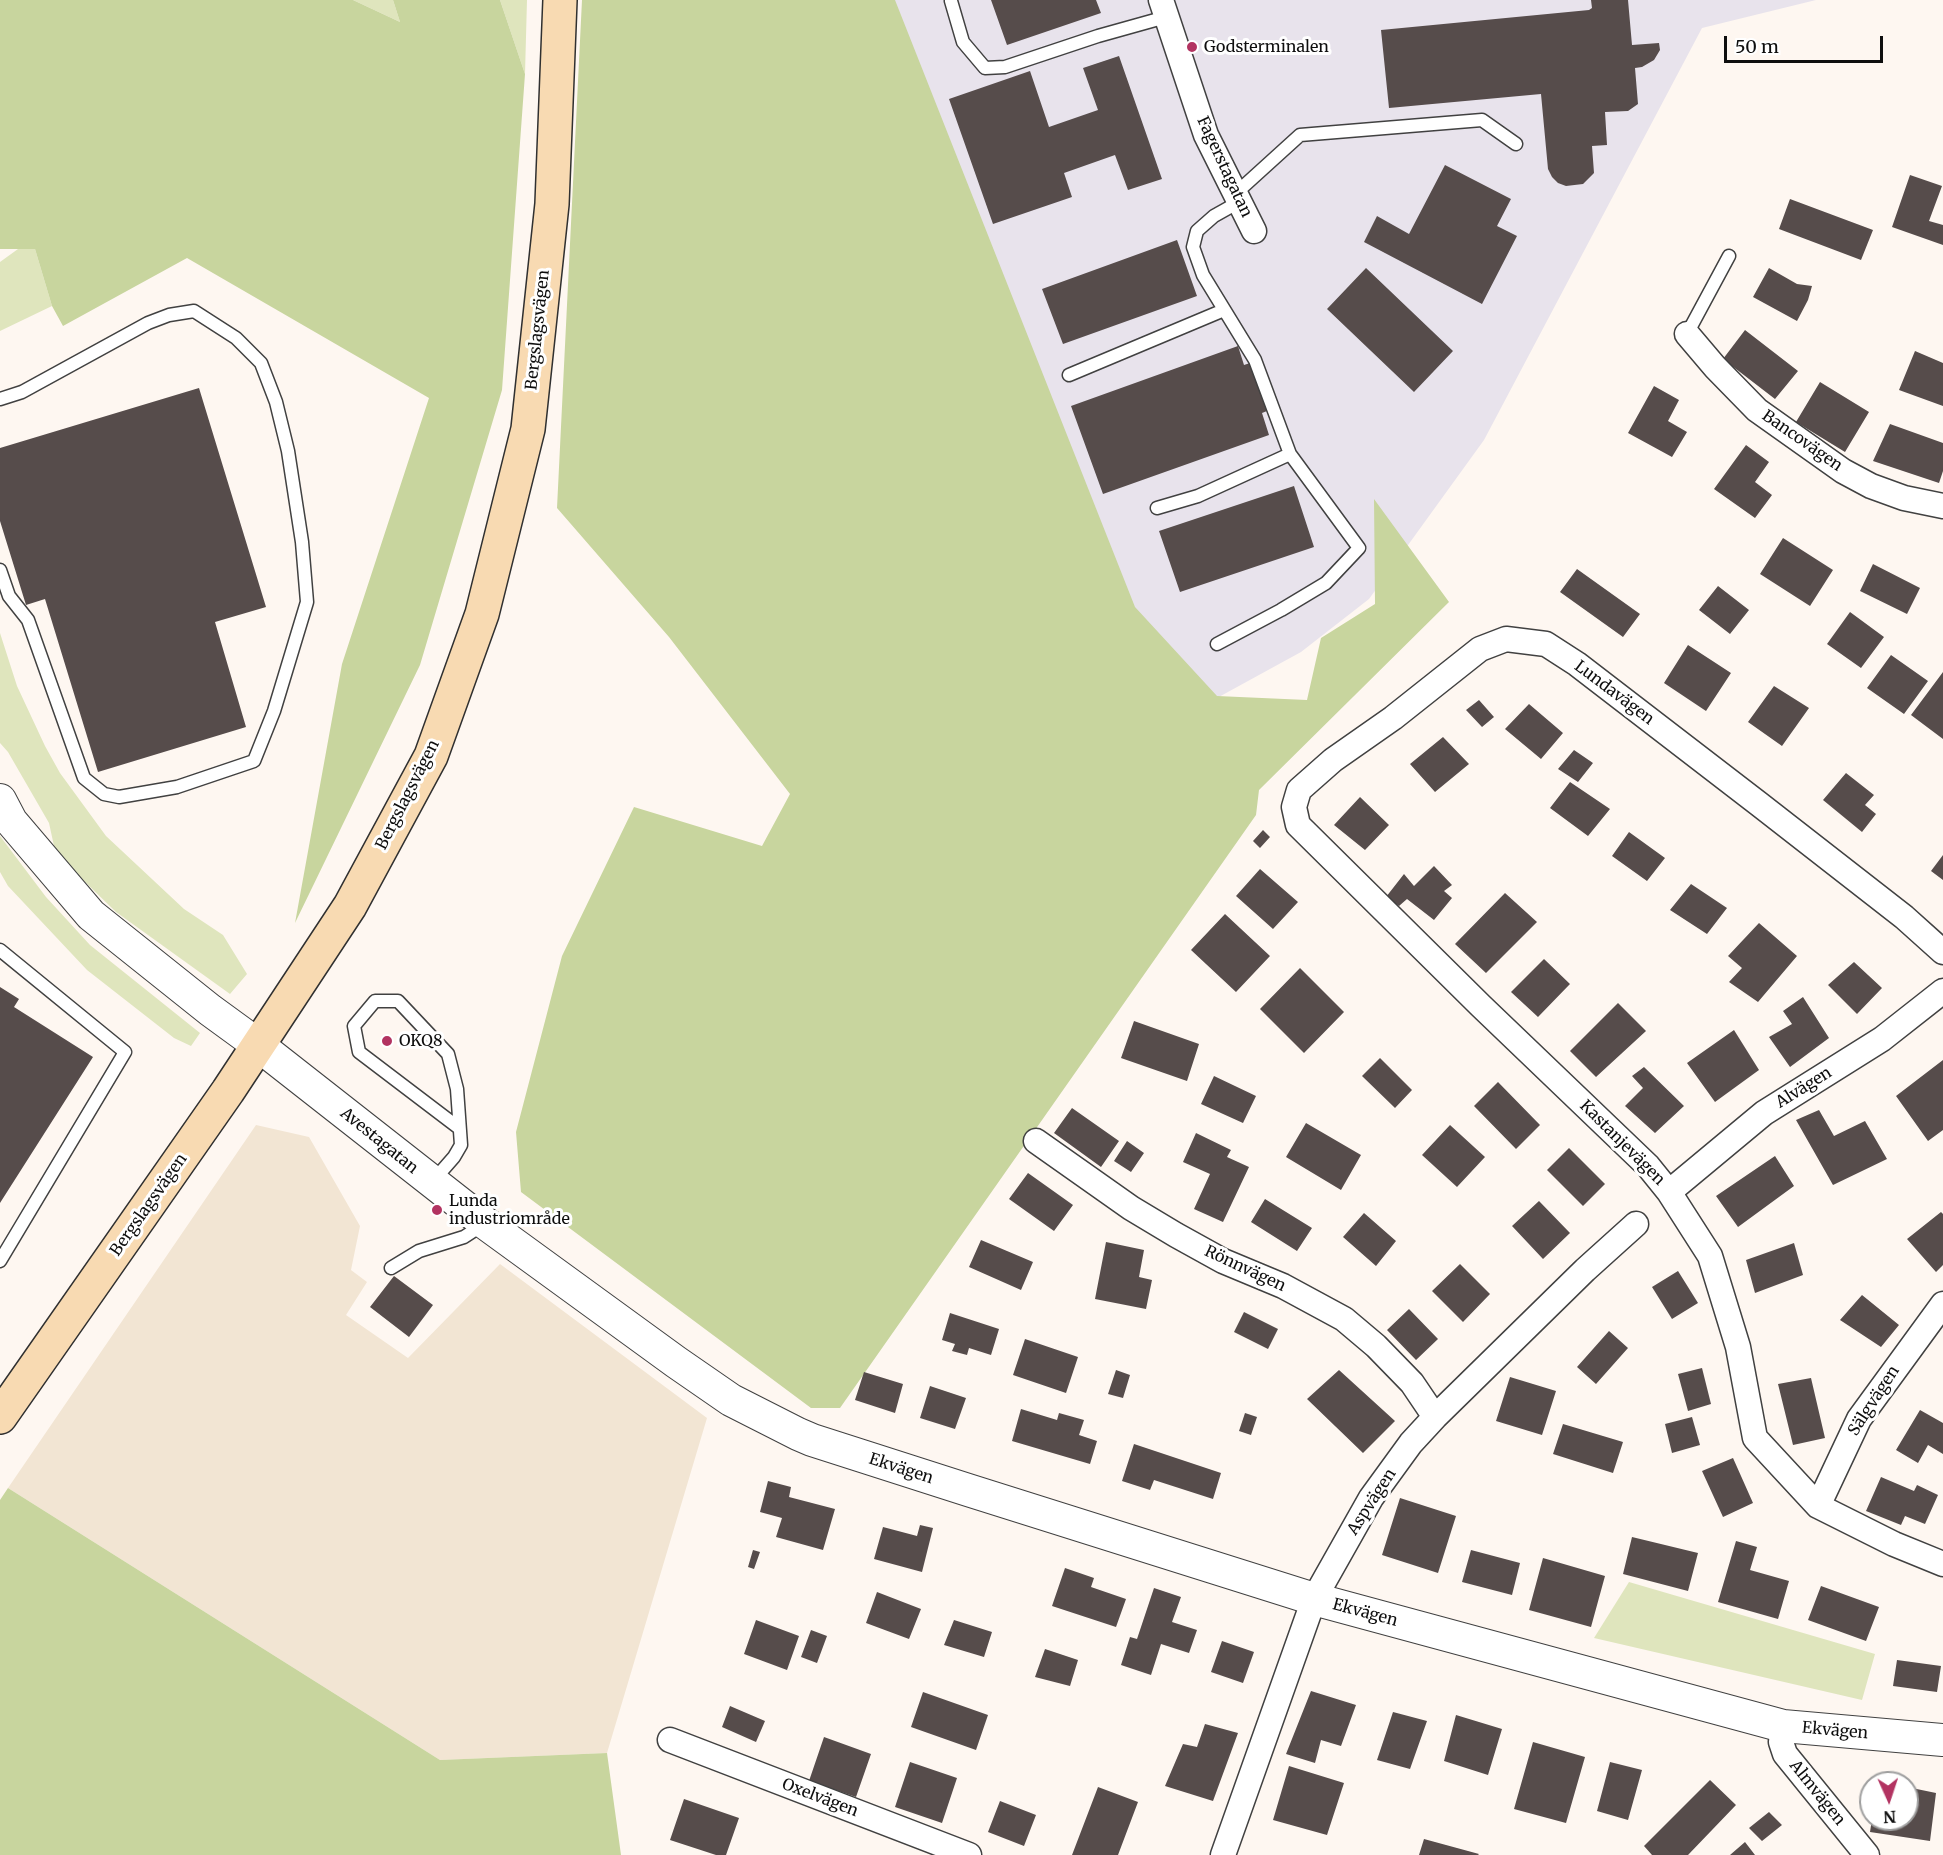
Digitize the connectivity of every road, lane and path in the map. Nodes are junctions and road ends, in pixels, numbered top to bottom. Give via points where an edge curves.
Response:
1 (560, 0) edge
2 (951, 1) edge
3 (1163, 8) edge
4 (1516, 144) dead end
5 (1237, 198) junction
6 (1254, 231) dead end
7 (1729, 256) dead end
8 (1224, 310) junction
9 (1687, 334) joint
10 (1069, 375) dead end
11 (0, 399) edge
12 (1290, 454) junction
13 (1943, 506) edge
14 (1157, 508) dead end
15 (0, 570) edge
16 (1217, 644) dead end
17 (0, 800) edge
18 (1298, 825) joint
19 (0, 950) edge
20 (1943, 952) edge
21 (1943, 991) edge
22 (258, 1045) junction
23 (459, 1128) junction
24 (1036, 1141) dead end
25 (432, 1183) junction
26 (1670, 1192) junction
27 (485, 1223) junction
28 (1636, 1224) dead end
29 (0, 1260) edge
30 (391, 1268) dead end
31 (1943, 1304) edge
32 (0, 1417) edge
33 (1435, 1417) junction
34 (798, 1434) joint
35 (1818, 1506) junction
36 (1943, 1564) edge
37 (1314, 1599) junction
38 (1783, 1726) junction
39 (670, 1740) dead end
40 (1943, 1740) edge
41 (969, 1855) edge
42 (1223, 1855) edge
43 (1867, 1855) edge

1 - 22 main road, Bergslagsvägen via 552,204 528,429 482,614 431,756 350,906
2 - 3 lane via 963,42 985,68 1005,67 1098,36
3 - 5 street, Fagerstagatan via 1206,135
4 - 5 lane via 1482,120 1300,135
5 - 6 street, Fagerstagatan
5 - 8 lane via 1197,231 1193,247 1203,276
7 - 9 lane
8 - 10 lane
8 - 12 lane via 1255,360
9 - 13 street, Bancovägen via 1757,410 1844,471 1904,498
11 - 15 lane via 22,392 148,323 186,312 194,311 236,338 261,363 288,451 307,602 274,711 254,761 177,786 119,797 104,794 84,778 28,620 9,596
12 - 14 lane via 1198,496
12 - 16 lane via 1359,548 1326,583
17 - 22 street, Avestagatan via 11,821 90,915
18 - 20 street, Lundavägen via 1294,807 1299,790 1480,649 1506,639 1546,644 1904,916
18 - 26 street, Kastanjevägen via 1648,1166
19 - 29 lane via 125,1052
21 - 26 street, Alvägen via 1882,1039 1764,1113
22 - 25 street, Avestagatan
22 - 32 main road, Bergslagsvägen
23 - 23 lane via 457,1089 448,1054 398,1001 375,1001 354,1026 359,1052
23 - 25 lane via 461,1145
24 - 33 street, Rönnvägen via 1176,1235 1344,1319 1412,1383
25 - 27 street, Avestagatan
26 - 35 street, Kastanjevägen via 1710,1256 1738,1347 1755,1438
27 - 30 lane via 464,1237 419,1251
27 - 34 street, Avestagatan via 731,1400
28 - 33 street, Aspvägen
31 - 35 street, Sälgvägen via 1859,1419
33 - 37 street, Aspvägen via 1371,1498
34 - 37 street, Ekvägen
35 - 36 street, Kastanjevägen
37 - 38 street, Ekvägen
37 - 42 street, Aspvägen
38 - 40 street, Ekvägen
38 - 43 street, Almvägen via 1781,1742 1785,1754
39 - 41 street, Oxelvägen

